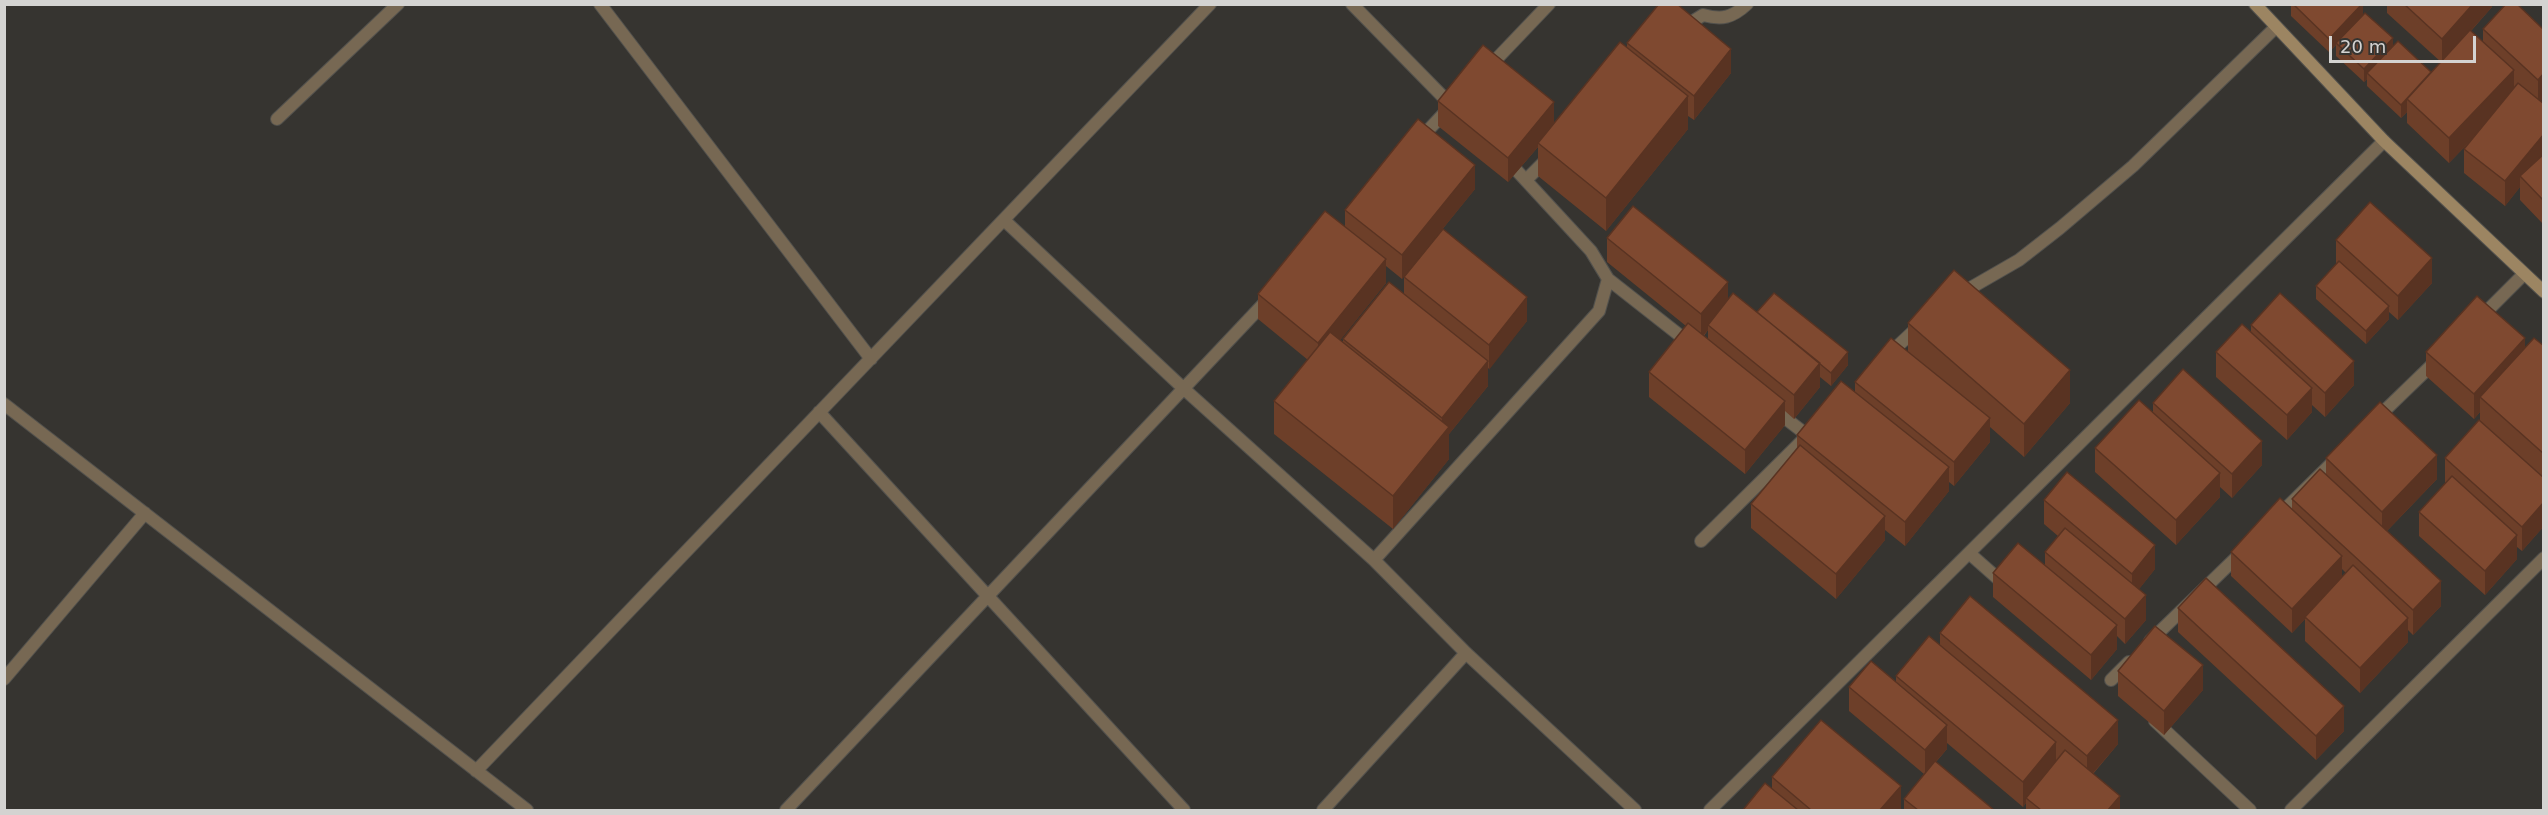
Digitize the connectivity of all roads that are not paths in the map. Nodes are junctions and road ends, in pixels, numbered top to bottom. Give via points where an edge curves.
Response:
1 (398, 4) edge
2 (600, 4) edge
3 (1210, 4) edge
4 (1352, 4) edge
5 (1549, 4) edge
6 (1747, 4) edge
7 (2255, 4) edge
8 (2276, 27) junction
9 (1670, 39) edge
10 (1475, 81) edge
11 (277, 119) dead end
12 (2384, 141) junction
13 (1561, 146) edge
14 (1411, 149) edge
15 (1502, 155) edge
16 (1527, 179) junction
17 (1004, 220) junction
18 (2524, 274) junction
19 (1608, 279) junction
20 (1281, 286) edge
21 (2544, 292) edge
22 (1953, 299) edge
23 (1928, 320) edge
24 (2474, 324) edge
25 (2448, 348) edge
26 (1698, 350) edge
27 (871, 359) junction
28 (1879, 363) edge
29 (1183, 388) junction
30 (1762, 400) edge
31 (4, 404) edge
32 (819, 412) junction
33 (2364, 431) edge
34 (2347, 448) edge
35 (145, 513) junction
36 (2271, 523) edge
37 (1701, 541) dead end
38 (2246, 547) edge
39 (1969, 553) junction
40 (2544, 558) edge
41 (1374, 560) junction
42 (2014, 592) edge
43 (988, 597) junction
44 (1466, 653) junction
45 (4, 679) edge
46 (2111, 680) dead end
47 (2146, 713) edge
48 (476, 771) junction
49 (518, 808) edge
50 (1180, 809) edge
51 (2295, 809) edge
52 (786, 810) edge
53 (1323, 810) edge
54 (1635, 810) edge
55 (1710, 810) edge
56 (2250, 810) edge

1 - 11 street
2 - 27 street
3 - 17 street
4 - 14 street via 1457,106
5 - 10 street
6 - 9 street via 1735,16 1718,19 1702,15
7 - 8 main road
8 - 12 main road
8 - 22 street via 2133,166 2060,228 2019,260
12 - 18 main road
12 - 39 street
13 - 16 street
15 - 16 street
16 - 19 street via 1591,251
17 - 27 street
17 - 29 street
18 - 21 main road
18 - 24 street
19 - 26 street
19 - 41 street via 1599,311
20 - 29 street
23 - 28 street
25 - 33 street
27 - 32 street
29 - 41 street
29 - 43 street
30 - 37 street via 1811,431
31 - 35 street
32 - 43 street
32 - 48 street
34 - 36 street
35 - 45 street
35 - 48 street
38 - 46 street
39 - 42 street
39 - 55 street
40 - 51 street
41 - 44 street
43 - 50 street
43 - 52 street
44 - 53 street
44 - 54 street
47 - 56 street
48 - 49 street

